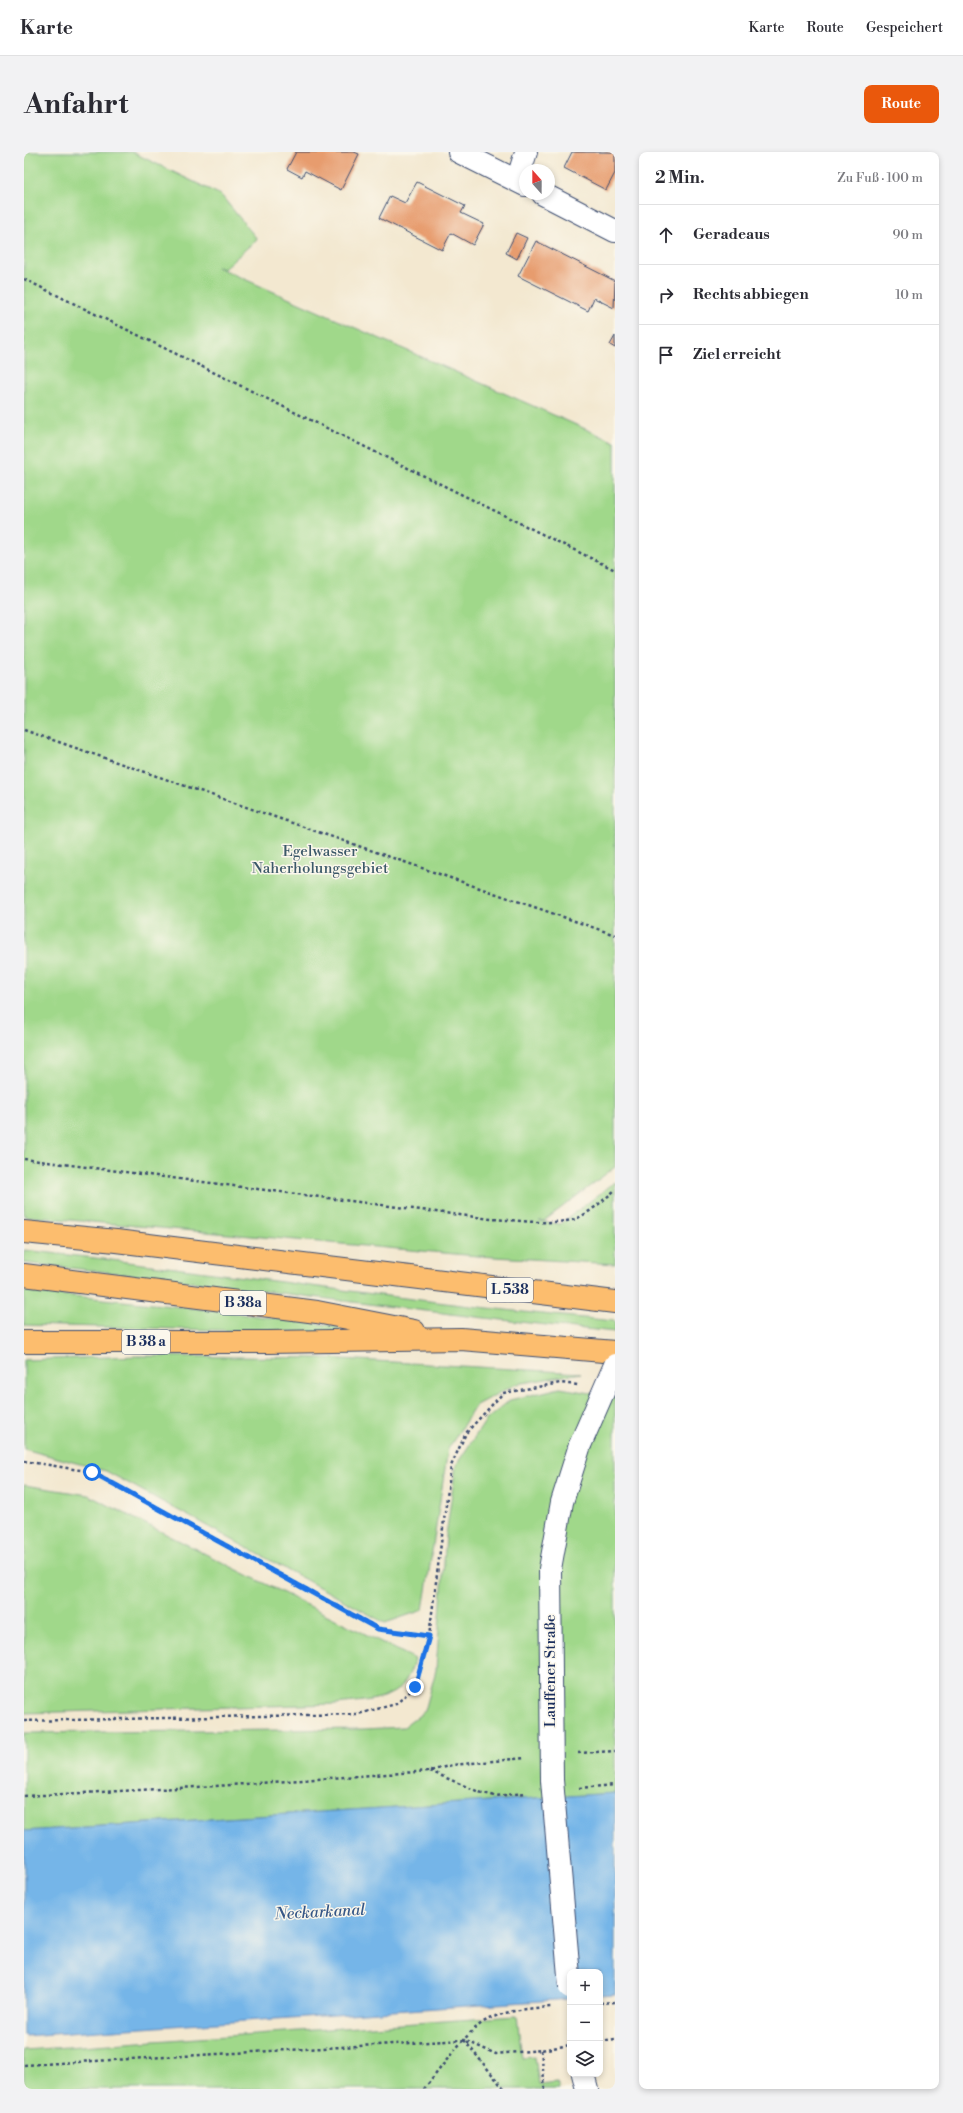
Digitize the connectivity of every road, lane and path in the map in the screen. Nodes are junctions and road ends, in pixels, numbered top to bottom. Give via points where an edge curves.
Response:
1 (459, 152) edge
2 (526, 152) edge
3 (524, 164) edge
4 (519, 182) edge
5 (555, 200) edge
6 (615, 230) edge
7 (24, 278) edge
8 (615, 570) edge
9 (24, 730) edge
10 (615, 935) edge
11 (24, 1159) edge
12 (615, 1190) edge
13 (24, 1232) edge
14 (24, 1275) edge
15 (615, 1302) edge
16 (461, 1339) junction
17 (24, 1342) edge
18 (615, 1352) edge
19 (615, 1365) edge
20 (583, 1386) dead end
21 (24, 1460) edge
22 (429, 1636) junction
23 (24, 1722) edge
24 (615, 1751) edge
25 (586, 1752) dead end
26 (512, 1759) dead end
27 (430, 1771) junction
28 (24, 1796) edge
29 (495, 1796) dead end
30 (568, 1969) edge
31 (615, 2002) edge
32 (603, 2003) edge
33 (556, 2006) dead end
34 (615, 2038) edge
35 (464, 2040) junction
36 (603, 2040) edge
37 (567, 2046) edge
38 (541, 2050) junction
39 (24, 2064) edge
40 (584, 2077) edge
41 (424, 2089) edge
42 (504, 2089) edge
43 (545, 2089) edge
44 (587, 2089) edge

1 - 4 street
2 - 3 street
5 - 6 street
7 - 8 path
9 - 10 path
11 - 12 path via 491,1219 573,1219 602,1202
13 - 15 highway, L 538 via 116,1240
14 - 16 highway, B 38a via 317,1312
16 - 17 highway, B 38 a
16 - 18 highway
19 - 30 street, Lauffener Straße, bridge via 580,1445 562,1502 550,1569 552,1780
20 - 22 path via 560,1383 503,1394 466,1433 451,1466
21 - 22 path via 92,1472 378,1629
22 - 23 path via 415,1687 396,1704 358,1714
24 - 25 path
26 - 27 path via 452,1764
27 - 28 path
27 - 29 path via 479,1792
31 - 32 path
33 - 35 path via 522,2008 488,2020
34 - 36 path
35 - 38 path via 496,2054
35 - 39 path
35 - 41 path
35 - 42 path
37 - 38 path
38 - 43 path
40 - 44 street

